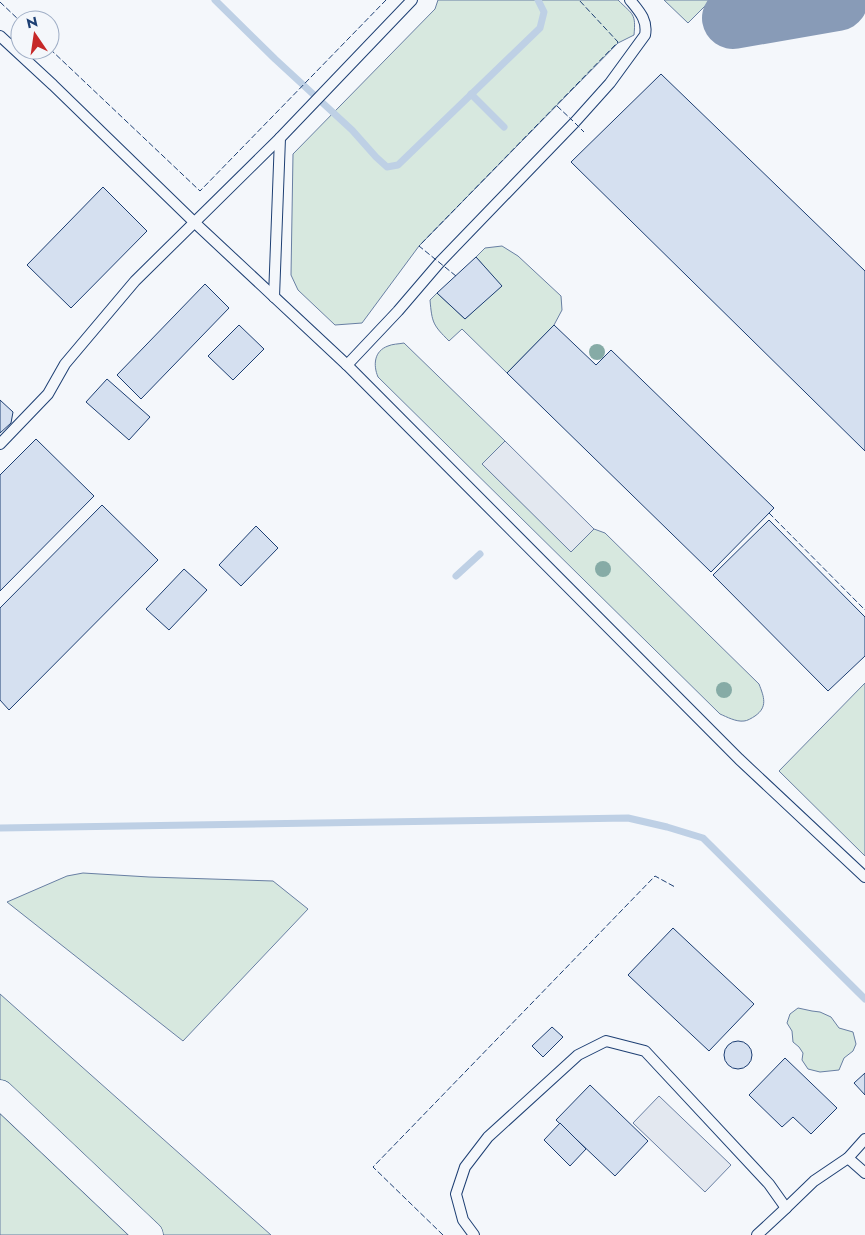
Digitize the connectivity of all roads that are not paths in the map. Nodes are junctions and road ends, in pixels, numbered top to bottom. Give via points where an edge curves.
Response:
1 (412, 0) edge
2 (630, 0) edge
3 (0, 36) edge
4 (280, 138) junction
5 (194, 222) junction
6 (274, 297) junction
7 (347, 365) junction
8 (0, 444) edge
9 (865, 877) edge
10 (0, 1094) edge
11 (865, 1139) edge
12 (848, 1158) junction
13 (865, 1173) edge
14 (786, 1208) junction
15 (148, 1235) edge
16 (474, 1235) edge
17 (757, 1235) edge

1 - 4 lane
2 - 7 lane via 645,21 645,35 610,83
3 - 5 lane
4 - 5 lane
4 - 6 lane
5 - 6 lane
5 - 8 lane via 135,281 65,364 48,394
6 - 7 lane
7 - 9 lane via 739,759
10 - 15 main road
11 - 12 lane
12 - 13 lane
12 - 14 lane via 814,1181
14 - 16 lane via 769,1184 645,1051 606,1042 578,1055 488,1137 465,1166 456,1194 463,1220
14 - 17 lane

